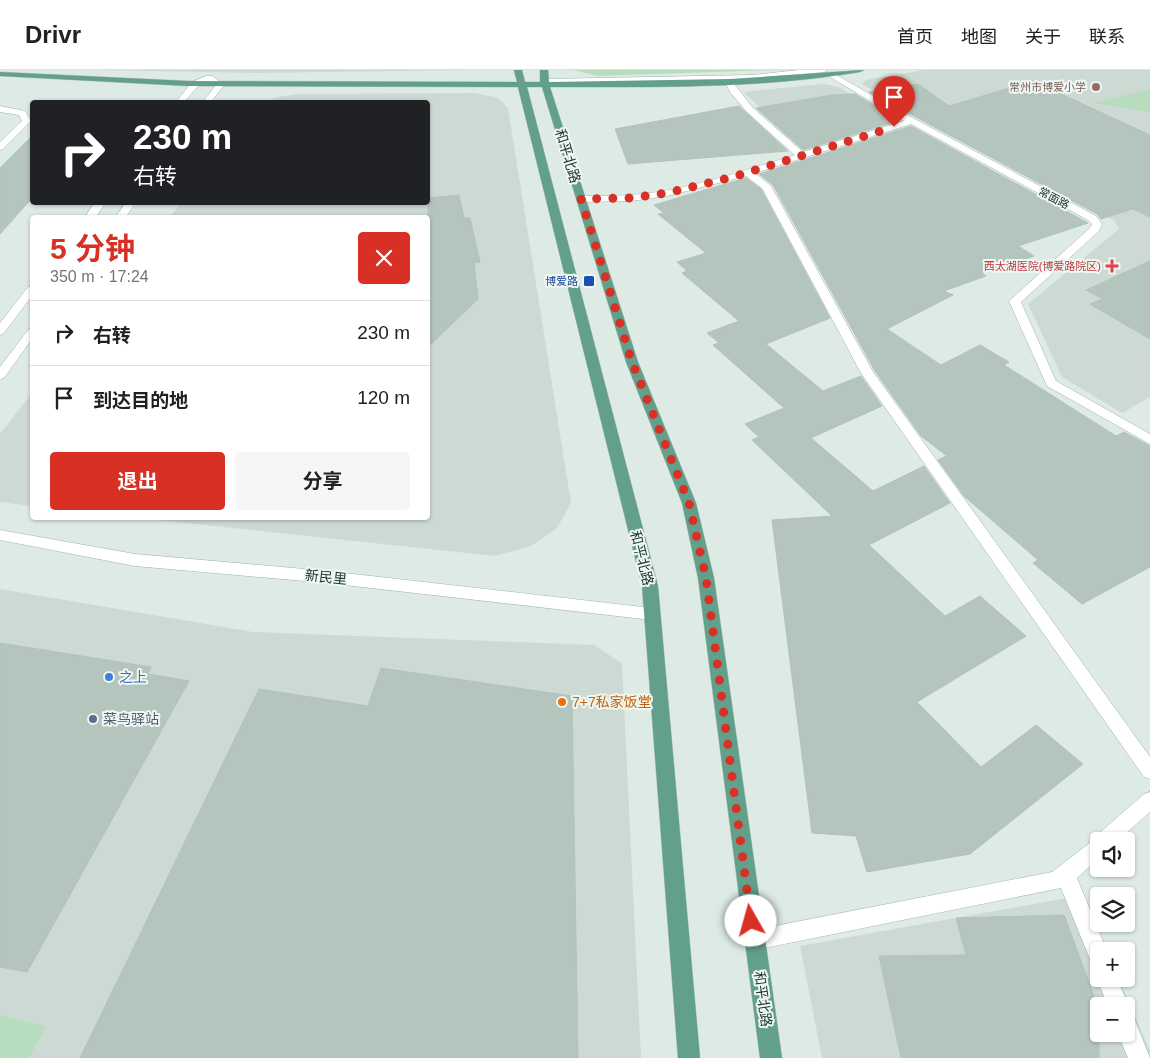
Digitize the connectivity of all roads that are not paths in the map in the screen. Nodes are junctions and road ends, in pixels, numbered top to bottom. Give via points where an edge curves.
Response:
1 (21, 70) edge
2 (518, 70) edge
3 (544, 70) edge
4 (860, 70) edge
5 (829, 72) edge
6 (0, 74) edge
7 (210, 78) junction
8 (729, 82) junction
9 (522, 83) junction
10 (195, 84) junction
11 (545, 84) junction
12 (220, 85) junction
13 (182, 100) edge
14 (209, 100) edge
15 (0, 109) edge
16 (912, 121) junction
17 (0, 147) edge
18 (801, 155) junction
19 (747, 172) junction
20 (581, 199) junction
21 (30, 292) edge
22 (0, 330) edge
23 (30, 335) edge
24 (0, 375) edge
25 (1150, 440) edge
26 (0, 535) edge
27 (652, 614) junction
28 (1150, 771) edge
29 (1150, 800) edge
30 (1114, 832) edge
31 (1090, 854) edge
32 (1066, 875) junction
33 (754, 940) junction
34 (1093, 942) edge
35 (1132, 1042) edge
36 (689, 1058) edge
37 (771, 1058) edge
38 (1139, 1058) edge

1 - 7 main road
2 - 9 main road, 和平北路
3 - 11 main road, 和平北路
4 - 5 main road
5 - 8 main road
5 - 11 street
5 - 16 street, 常面路
6 - 10 main road
7 - 9 main road
7 - 10 street
7 - 12 street
8 - 11 main road
8 - 18 street via 731,89 749,108
9 - 11 main road
9 - 12 main road
9 - 27 main road, 和平北路 via 650,586
10 - 12 main road
10 - 13 street
11 - 20 main road, 和平北路
12 - 14 street
15 - 17 street via 22,113 27,121
16 - 18 street
16 - 25 street, 常面路 via 1092,218 1097,224 1015,301 1051,383
18 - 19 street
19 - 20 street via 667,193
19 - 28 street via 766,186 867,373
20 - 33 main road, 和平北路 via 632,362 691,512 706,578
21 - 22 street
23 - 24 street
26 - 27 street, 新民里 via 135,560 327,577
27 - 36 main road, 和平北路
29 - 30 street
31 - 32 street
32 - 33 street via 1045,883
32 - 34 street
33 - 37 main road, 和平北路
35 - 38 street

